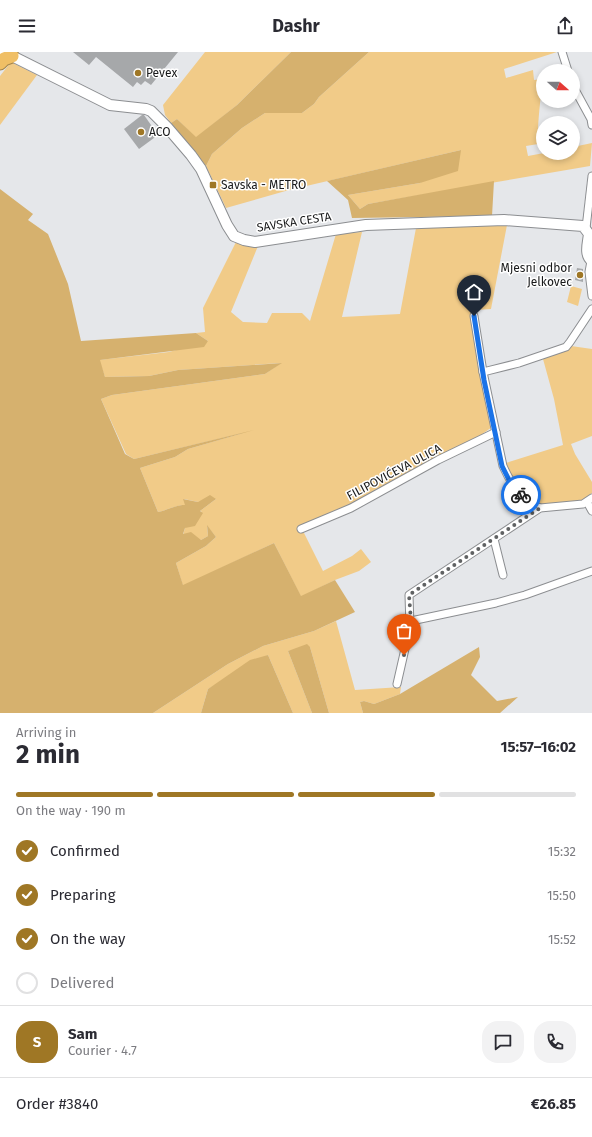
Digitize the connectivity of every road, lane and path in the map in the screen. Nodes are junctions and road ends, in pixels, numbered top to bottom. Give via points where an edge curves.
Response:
1 (562, 52) edge
2 (12, 53) edge
3 (0, 63) edge
4 (566, 64) edge
5 (580, 99) edge
6 (592, 125) edge
7 (592, 176) edge
8 (586, 228) junction
9 (592, 261) edge
10 (592, 296) edge
11 (592, 309) edge
12 (474, 316) dead end
13 (483, 372) junction
14 (496, 432) junction
15 (589, 500) edge
16 (540, 508) junction
17 (592, 511) edge
18 (302, 529) dead end
19 (494, 539) junction
20 (592, 571) edge
21 (503, 575) dead end
22 (411, 621) junction
23 (397, 684) dead end

1 - 4 street
2 - 3 highway
2 - 8 street, SAVSKA CESTA via 24,62 110,105 151,111 191,154 204,174 227,225 234,236 244,240 255,242 366,225 497,220 575,225
5 - 6 street
7 - 8 street
8 - 9 street via 589,234 587,253
9 - 10 street
11 - 13 street via 566,346 525,361
12 - 13 street
13 - 14 street
14 - 16 street via 502,466 509,480 528,501
14 - 18 street, FILIPOVIĆEVA ULICA via 438,460 351,508
15 - 16 street
15 - 17 street
16 - 19 street
19 - 21 street
19 - 22 street via 409,595
20 - 22 street via 496,603
22 - 23 street

